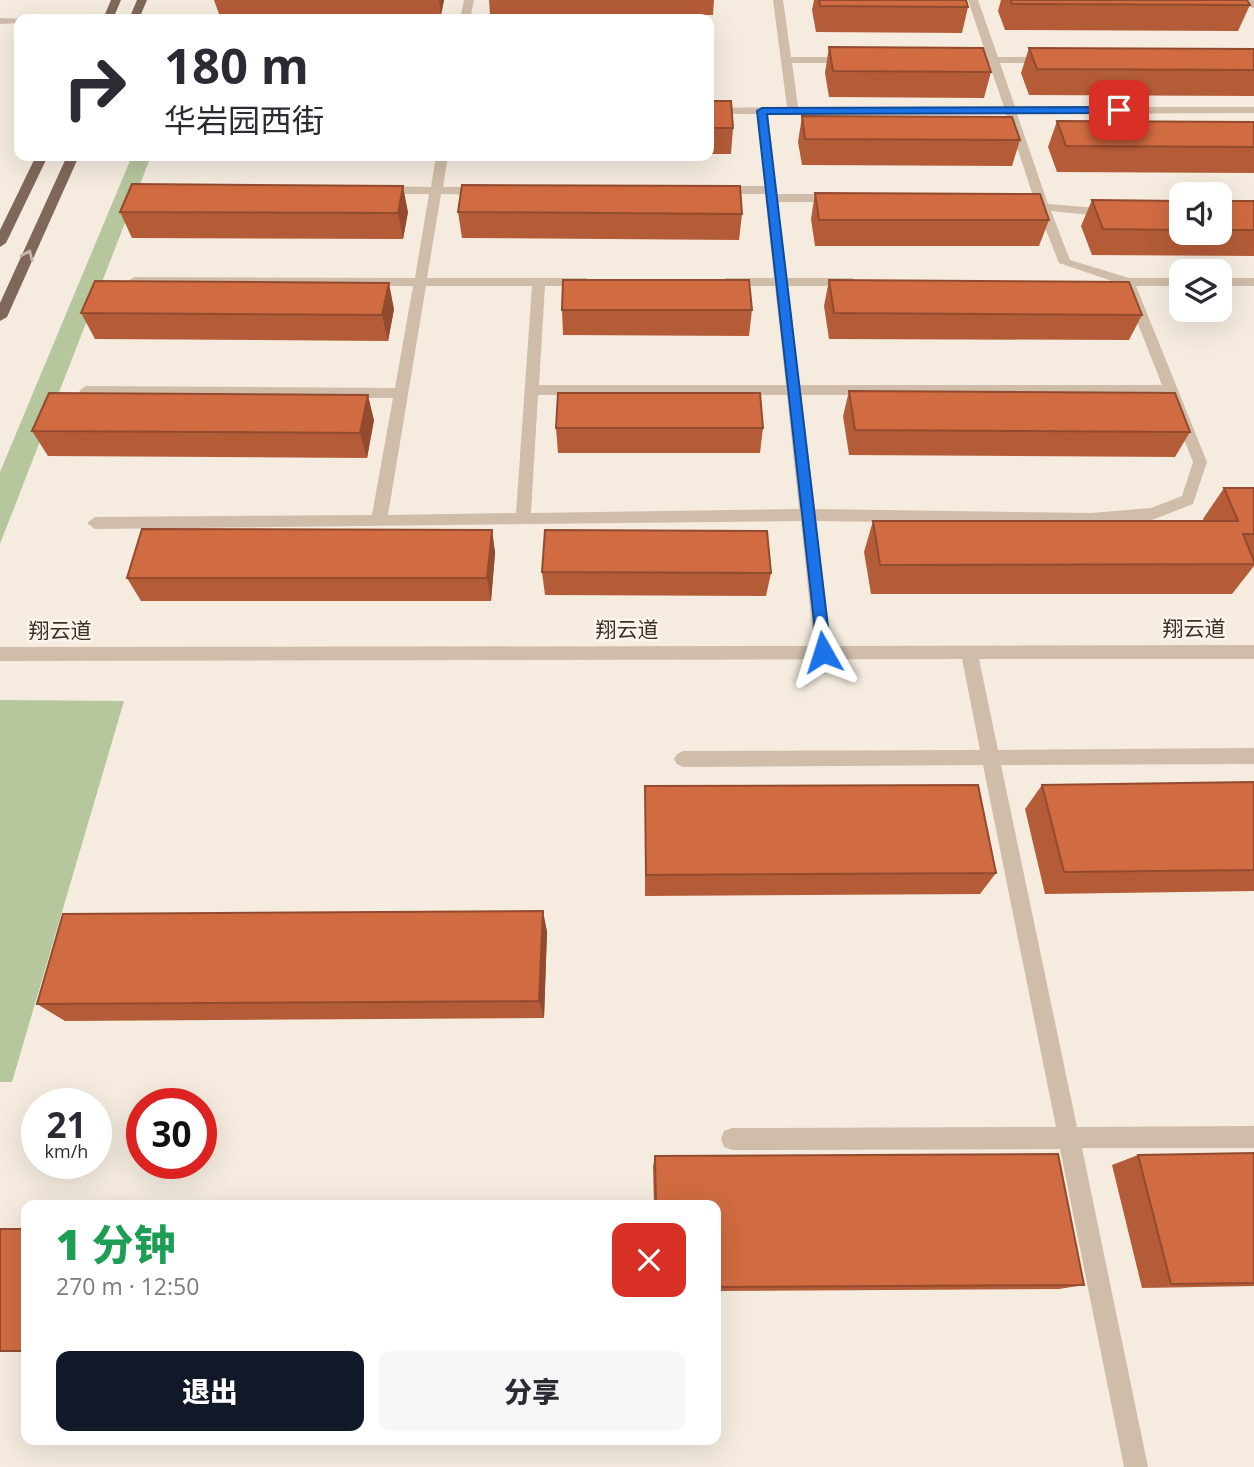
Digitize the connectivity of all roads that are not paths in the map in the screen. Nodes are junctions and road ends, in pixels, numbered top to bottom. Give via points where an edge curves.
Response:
1 (778, 0) edge
2 (973, 0) edge
3 (1251, 0) edge
4 (1254, 5) edge
5 (786, 60) junction
6 (855, 60) edge
7 (965, 60) edge
8 (993, 60) junction
9 (1062, 60) edge
10 (1254, 110) edge
11 (714, 111) edge
12 (762, 111) junction
13 (793, 111) junction
14 (1011, 111) junction
15 (40, 161) edge
16 (72, 161) edge
17 (441, 161) edge
18 (366, 190) edge
19 (506, 190) edge
20 (701, 190) edge
21 (436, 191) junction
22 (771, 194) junction
23 (851, 198) edge
24 (1020, 203) edge
25 (1043, 207) junction
26 (1128, 213) edge
27 (0, 243) edge
28 (134, 281) edge
29 (420, 281) junction
30 (781, 281) junction
31 (539, 282) junction
32 (606, 282) edge
33 (714, 282) edge
34 (864, 282) edge
35 (1072, 282) edge
36 (1128, 282) junction
37 (1169, 282) edge
38 (1232, 282) edge
39 (1254, 282) edge
40 (0, 317) edge
41 (532, 390) junction
42 (794, 390) junction
43 (1171, 390) junction
44 (86, 391) edge
45 (401, 393) junction
46 (808, 515) junction
47 (523, 519) junction
48 (379, 521) junction
49 (95, 523) dead end
50 (823, 652) junction
51 (969, 652) junction
52 (1254, 652) edge
53 (0, 654) edge
54 (1254, 756) edge
55 (991, 757) junction
56 (683, 759) dead end
57 (1254, 1137) edge
58 (732, 1139) dead end
59 (1069, 1139) junction
60 (1136, 1467) edge

1 - 5 street
2 - 8 street
3 - 4 street
5 - 6 street
5 - 13 street
7 - 8 street
8 - 9 street
8 - 14 street
10 - 14 street
11 - 12 street
12 - 13 street
12 - 22 street
13 - 14 street
14 - 25 street
15 - 27 main road
40 -> 16 main road
17 - 21 street
18 - 21 street
19 - 21 street
20 - 22 street
21 - 29 street
22 - 23 street
22 - 30 street
24 - 25 street
25 - 26 street
25 - 36 street via 1065,263
28 - 29 street
29 - 31 street
29 - 45 street
30 - 33 street
30 - 34 street
30 - 42 street
31 - 32 street
31 - 41 street
35 - 36 street
36 - 37 street
36 - 43 street
38 - 39 street
41 - 42 street
41 - 47 street
42 - 43 street
42 - 46 street
43 - 46 street via 1200,462 1188,500 1152,514 1091,519
44 - 45 street
45 - 48 street
46 - 47 street
46 - 50 street
47 - 48 street
48 - 49 street
50 - 51 street, 翔云道
50 - 53 street, 翔云道
51 - 52 street, 翔云道
51 - 55 street
54 - 55 street
55 - 56 street
55 - 59 street
57 - 59 street
58 - 59 street
59 - 60 street

